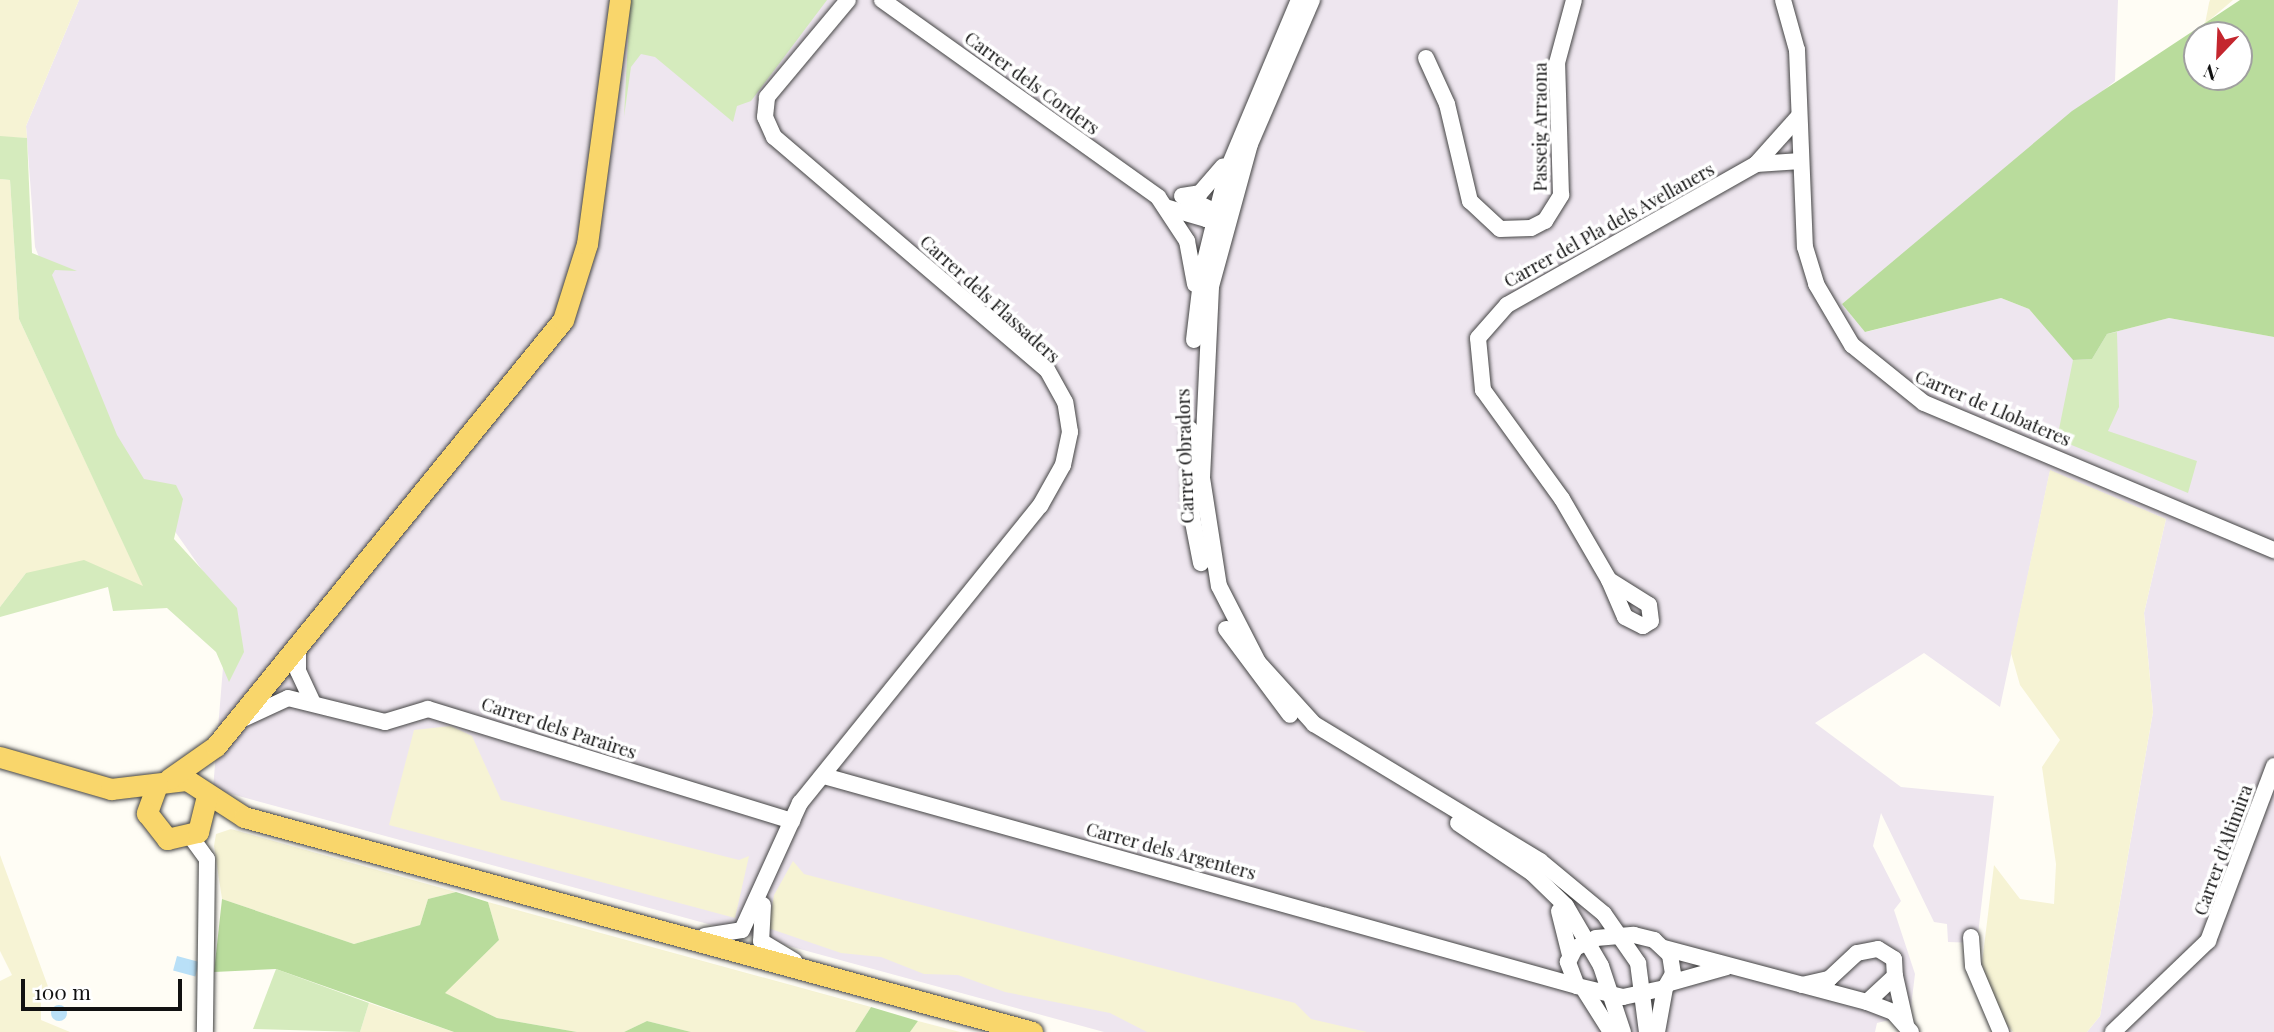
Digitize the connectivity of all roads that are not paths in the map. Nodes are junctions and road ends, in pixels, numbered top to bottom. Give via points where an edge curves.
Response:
1 (620, 0) edge
2 (848, 0) edge
3 (882, 0) edge
4 (1299, 0) edge
5 (1312, 0) edge
6 (1574, 0) edge
7 (1783, 0) edge
8 (1291, 39) junction
9 (1426, 58) dead end
10 (1799, 116) junction
11 (1260, 117) junction
12 (1239, 137) junction
13 (1801, 161) junction
14 (1756, 164) junction
15 (1183, 196) junction
16 (1162, 202) junction
17 (1215, 215) junction
18 (1209, 298) junction
19 (1195, 317) junction
20 (1192, 373) junction
21 (1204, 530) junction
22 (2271, 546) edge
23 (1609, 580) dead end
24 (1231, 639) junction
25 (298, 646) junction
26 (1272, 680) junction
27 (313, 702) junction
28 (1285, 710) junction
29 (1314, 724) junction
30 (221, 739) junction
31 (1336, 740) junction
32 (0, 757) edge
33 (1348, 760) junction
34 (2274, 766) edge
35 (1381, 768) junction
36 (824, 776) junction
37 (163, 782) junction
38 (111, 789) junction
39 (206, 794) junction
40 (147, 813) junction
41 (244, 817) junction
42 (1462, 819) junction
43 (792, 821) junction
44 (197, 831) junction
45 (772, 869) junction
46 (1553, 892) junction
47 (1591, 901) junction
48 (651, 928) junction
49 (1621, 934) junction
50 (1643, 936) junction
51 (1971, 937) dead end
52 (1587, 940) junction
53 (1664, 948) junction
54 (1569, 959) junction
55 (1508, 963) junction
56 (1727, 967) junction
57 (826, 976) junction
58 (1895, 976) junction
59 (1667, 986) junction
60 (1793, 986) junction
61 (1581, 988) junction
62 (1613, 996) junction
63 (1646, 996) junction
64 (1867, 1002) junction
65 (1908, 1028) edge
66 (205, 1032) edge
67 (1032, 1032) edge
68 (1611, 1032) edge
69 (1623, 1032) edge
70 (1647, 1032) edge
71 (1657, 1032) edge
72 (2001, 1032) edge
73 (2113, 1032) edge

1 - 25 main road via 608,114 573,300 551,338
2 - 36 street, Carrer dels Flassaders via 766,97 765,117 774,137 1046,370 1065,402 1070,432 1063,465 1040,506
3 - 16 street, Carrer dels Corders
4 - 8 street
5 - 8 street, Carrer Obradors
6 - 9 street, Passeig Arraona via 1557,63 1561,195 1545,221 1531,228 1500,229 1470,201 1447,104
7 - 10 street, Carrer de Llobateres via 1797,50
8 - 11 street, Carrer Obradors
8 - 12 street
10 - 13 street, Carrer de Llobateres
10 - 14 street
11 - 17 street
11 - 18 street, Carrer Obradors via 1226,215
12 - 15 street via 1219,178 1200,193
12 - 17 street
13 - 14 street, Carrer del Pla dels Avellaners
13 - 22 street, Carrer de Llobateres via 1805,247 1816,284 1852,345 1891,381 1924,403
14 - 23 street, Carrer del Pla dels Avellaners via 1507,305 1478,338 1483,390 1562,499
15 - 16 street
15 - 17 street
16 - 17 street, Carrer dels Corders via 1189,217
16 - 19 street, Carrer dels Corders via 1187,241
17 - 18 street
17 - 19 street
18 - 21 street, Carrer Obradors via 1200,422
19 - 20 street
20 - 21 street
20 - 24 street via 1192,517 1203,570
21 - 24 street
21 - 26 street, Carrer Obradors via 1231,620
24 - 26 street
24 - 28 street
25 - 27 street via 298,671
25 - 30 main road
26 - 28 street
26 - 29 street, Carrer Obradors
27 - 30 street, Carrer dels Paraires via 272,701
27 - 43 street, Carrer dels Paraires via 345,716 385,722 428,709 475,719
28 - 29 street
28 - 33 street
29 - 31 street, Carrer Obradors
30 - 37 main road
30 - 39 main road
31 - 33 street
31 - 35 street, Carrer Obradors
32 - 38 main road
33 - 35 street
33 - 42 street
34 - 73 street, Carrer d'Altimira via 2208,941
35 - 42 street, Carrer Obradors
36 - 43 street, Carrer dels Flassaders
36 - 55 street, Carrer dels Argenters
37 - 38 main road
37 - 39 main road
37 - 40 main road
38 - 40 main road
39 - 41 main road
39 - 44 main road
40 - 44 main road via 167,839
41 - 44 main road
41 - 48 main road
42 - 46 street
42 - 47 street
43 - 45 street, Carrer dels Flassaders
44 - 66 street via 207,859
45 - 48 street, Carrer dels Flassaders via 757,906 734,936
45 - 57 street, Carrer dels Flassaders via 758,922 761,941
46 - 52 street
46 - 54 street via 1567,925
47 - 49 street
47 - 50 street
48 - 57 main road
49 - 50 street
49 - 52 street
49 - 63 street
50 - 53 street
51 - 72 street via 1973,966
52 - 54 street
52 - 62 street
53 - 56 street
53 - 59 street via 1672,961
54 - 55 street, Carrer dels Argenters via 1548,968
54 - 61 street
55 - 61 street, Carrer dels Argenters
56 - 59 street
56 - 60 street
57 - 67 main road
58 - 60 street via 1894,959 1878,949 1857,953 1829,979
58 - 64 street
58 - 65 street
59 - 63 street
59 - 71 street
60 - 64 street
61 - 62 street, Carrer dels Argenters
61 - 68 street
62 - 63 street, Carrer dels Argenters
62 - 69 street
63 - 70 street
64 - 65 street via 1893,1012

